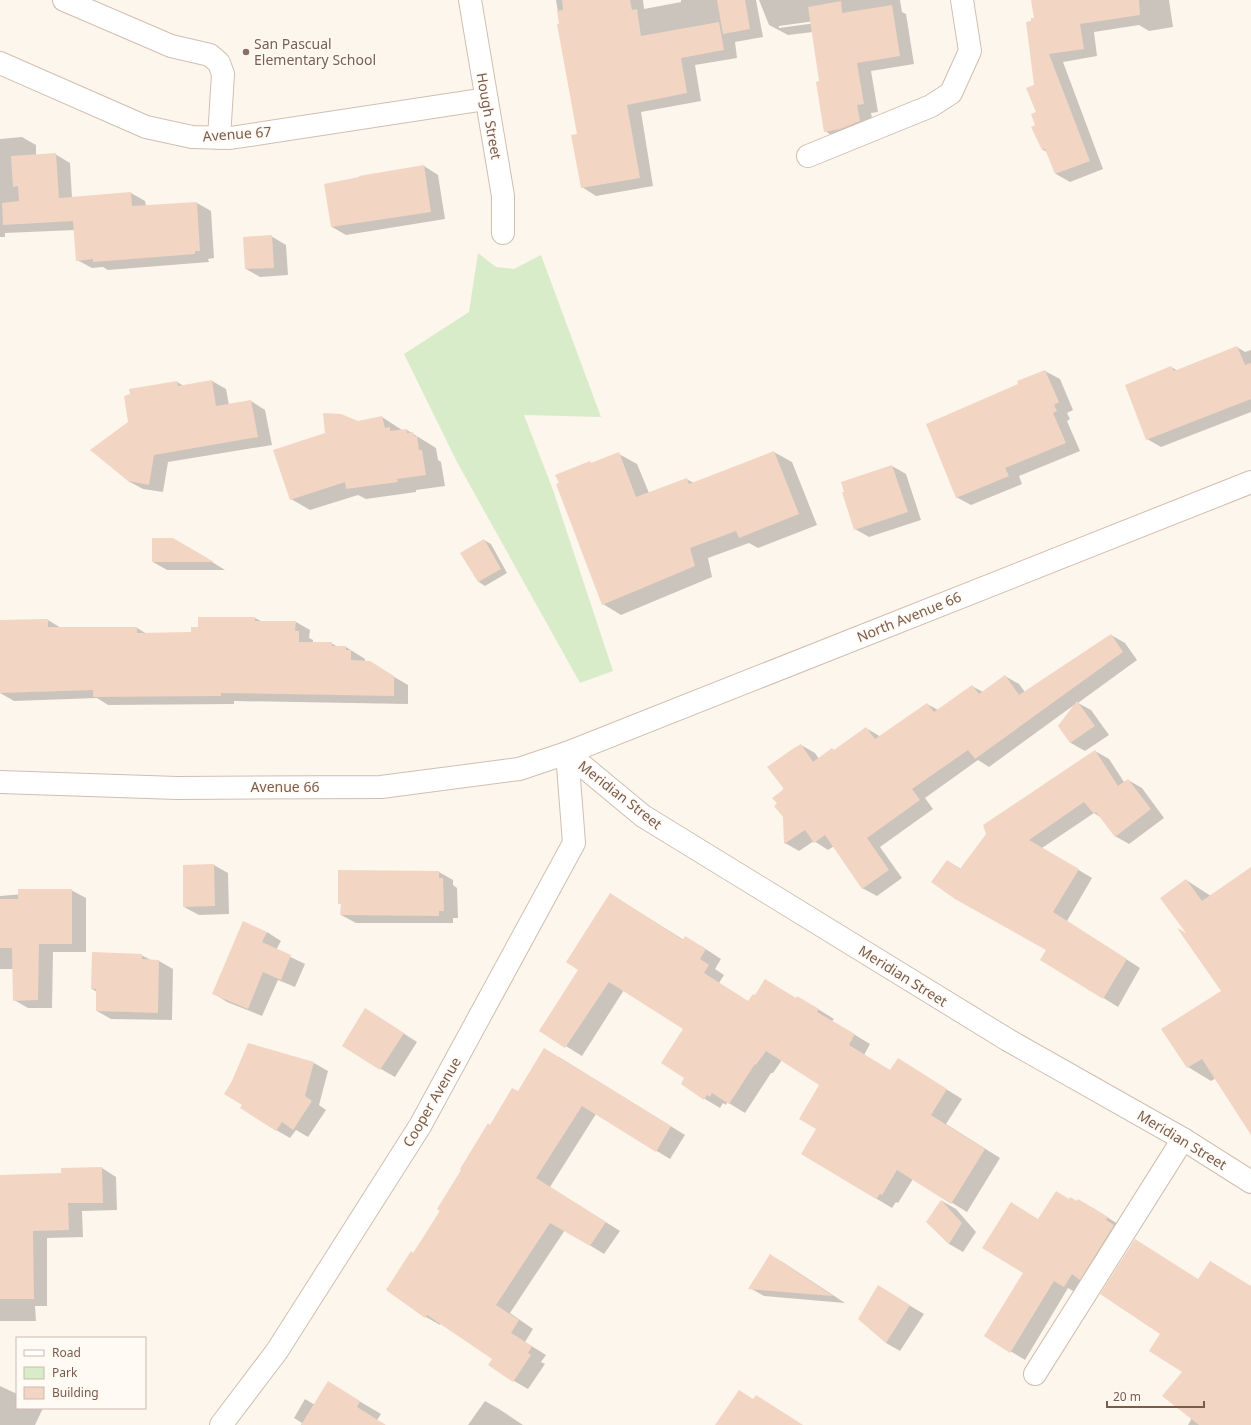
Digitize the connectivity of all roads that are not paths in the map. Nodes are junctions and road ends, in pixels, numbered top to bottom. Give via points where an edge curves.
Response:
1 (64, 0) edge
2 (470, 0) edge
3 (962, 0) edge
4 (0, 63) edge
5 (486, 100) junction
6 (219, 138) junction
7 (808, 156) dead end
8 (503, 233) dead end
9 (1251, 482) edge
10 (567, 752) junction
11 (0, 782) edge
12 (1183, 1139) junction
13 (1251, 1182) edge
14 (1035, 1374) dead end
15 (221, 1425) edge

1 - 6 street via 172,46 210,55 219,63 223,74
2 - 5 street, Hough Street
3 - 7 street via 970,51 951,93 931,106
4 - 6 street, Avenue 67 via 146,127 192,137
5 - 6 street, Avenue 67
5 - 8 street, Hough Street via 503,196
9 - 10 street, North Avenue 66
10 - 11 street, Avenue 66 via 519,769 381,787 177,788
10 - 12 street, Meridian Street via 643,816 1008,1040
10 - 15 street, Cooper Avenue via 574,843 420,1126 277,1351
12 - 13 street, Meridian Street
12 - 14 street

